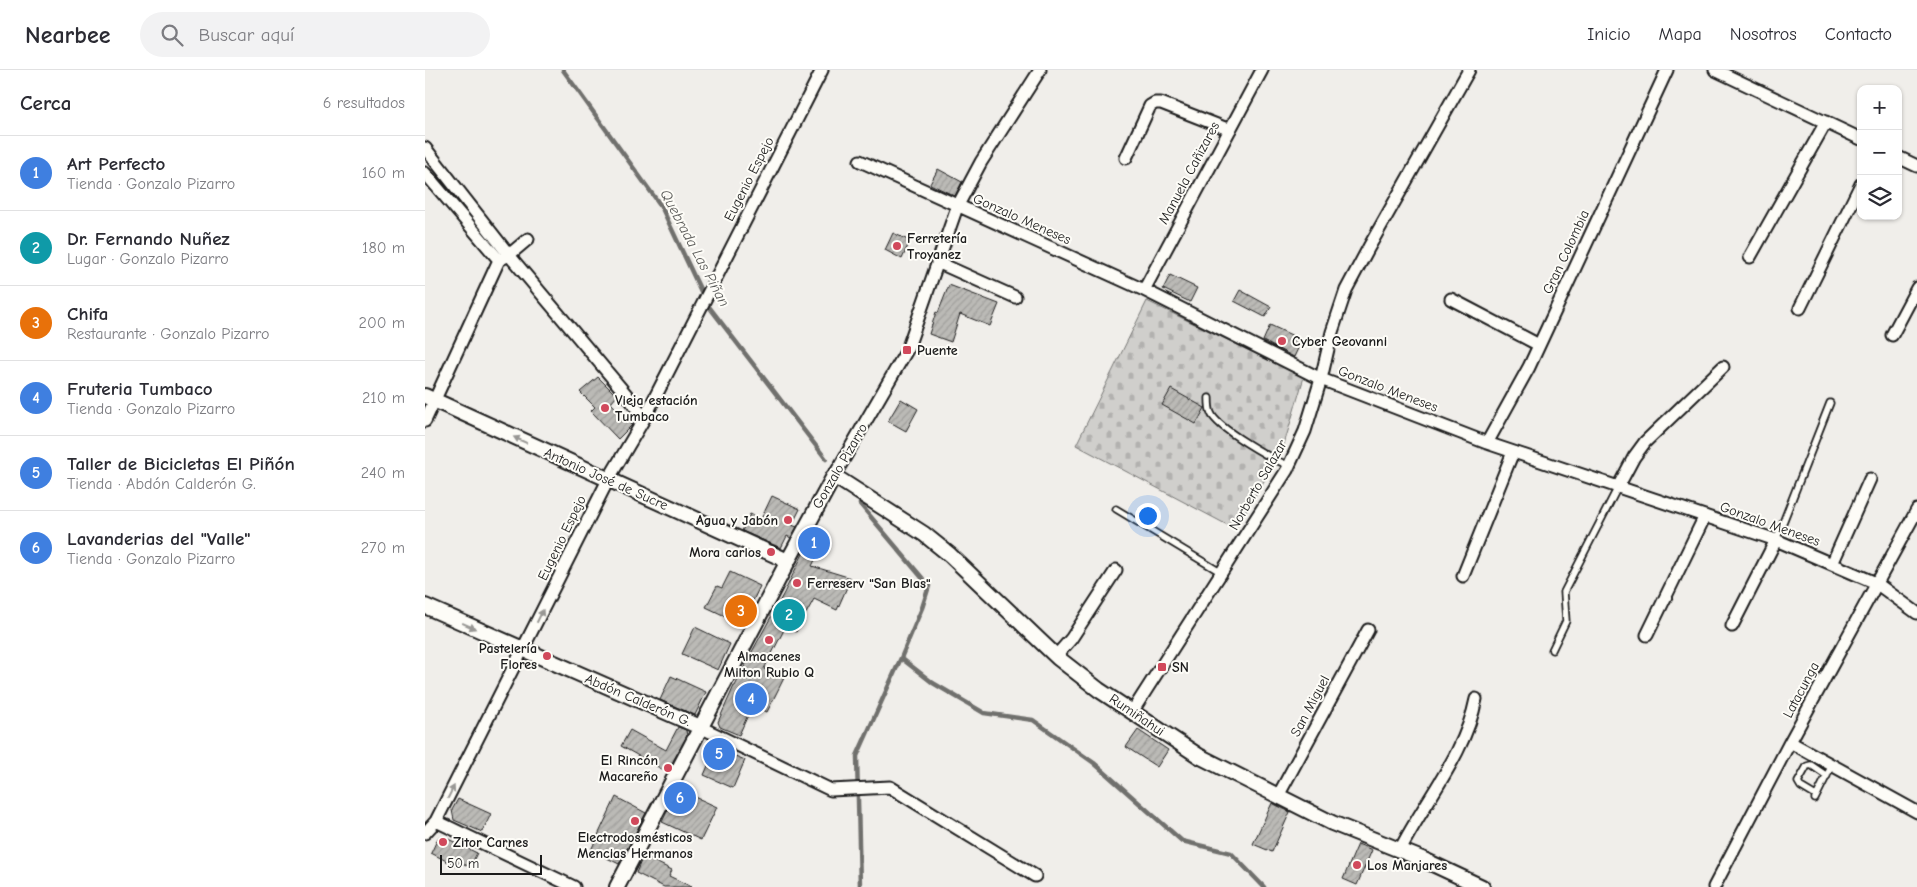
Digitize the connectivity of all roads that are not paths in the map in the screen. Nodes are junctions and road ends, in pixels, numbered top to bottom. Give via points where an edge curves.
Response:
1 (822, 70) edge
2 (1040, 70) edge
3 (1261, 70) edge
4 (1469, 70) edge
5 (1667, 70) edge
6 (1715, 70) edge
7 (1825, 122) junction
8 (1230, 130) junction
9 (1857, 137) edge
10 (425, 148) edge
11 (1126, 158) dead end
12 (1902, 159) edge
13 (860, 161) dead end
14 (1917, 166) edge
15 (425, 173) edge
16 (1857, 192) edge
17 (957, 207) junction
18 (528, 239) dead end
19 (1750, 257) dead end
20 (504, 258) junction
21 (937, 262) junction
22 (1917, 288) edge
23 (1144, 290) junction
24 (1015, 297) dead end
25 (1451, 299) dead end
26 (1800, 308) dead end
27 (1892, 335) dead end
28 (1539, 344) junction
29 (1723, 367) dead end
30 (1321, 379) junction
31 (430, 398) edge
32 (1209, 398) dead end
33 (1830, 403) dead end
34 (645, 419) junction
35 (425, 421) edge
36 (1487, 443) junction
37 (1513, 452) junction
38 (1289, 465) junction
39 (834, 476) junction
40 (1870, 479) dead end
41 (608, 480) junction
42 (1618, 487) junction
43 (1116, 509) dead end
44 (1917, 510) edge
45 (1705, 516) junction
46 (1776, 540) junction
47 (788, 561) junction
48 (1832, 564) junction
49 (1116, 570) dead end
50 (1222, 573) junction
51 (1463, 576) dead end
52 (1876, 583) junction
53 (425, 606) edge
54 (1917, 613) edge
55 (1732, 626) dead end
56 (1368, 630) dead end
57 (1647, 636) dead end
58 (1552, 650) dead end
59 (523, 651) junction
60 (1056, 656) junction
61 (1476, 700) dead end
62 (1133, 712) junction
63 (700, 727) junction
64 (1790, 742) junction
65 (1830, 770) junction
66 (1278, 796) junction
67 (1917, 812) edge
68 (436, 821) junction
69 (425, 833) edge
70 (1400, 850) junction
71 (1035, 876) dead end
72 (574, 887) edge
73 (617, 887) edge
74 (1482, 887) edge
75 (1715, 887) edge

1 - 34 street, Eugenio Espejo
2 - 17 street, Gonzalo Pizarro via 981,162
3 - 8 street, Manuela Cañizares
4 - 30 street, Norberto Salazar via 1346,290
5 - 28 street, Gran Colombia
6 - 7 street
7 - 9 street
7 - 19 street
8 - 11 street via 1155,103 1150,106
8 - 23 street, Manuela Cañizares
10 - 20 street
12 - 14 street
13 - 17 street, Gonzalo Meneses
15 - 20 street
16 - 26 street
17 - 21 street, Gonzalo Pizarro
17 - 23 street, Gonzalo Meneses
18 - 20 street
20 - 31 street
20 - 34 street
21 - 24 street
21 - 39 street, Gonzalo Pizarro via 907,350
22 - 27 street
23 - 30 street, Gonzalo Meneses
25 - 28 street
28 - 36 street, Gran Colombia
29 - 42 street via 1645,442
30 - 36 street, Gonzalo Meneses
30 - 38 street, Norberto Salazar via 1305,431
31 - 35 street
41 -> 31 street, Antonio José de Sucre
32 - 38 lane via 1211,414 1221,425 1277,461
33 - 46 lane
34 - 41 street, Eugenio Espejo
36 - 37 street, Gonzalo Meneses
37 - 42 street, Gonzalo Meneses
37 - 51 street
38 - 50 street, Norberto Salazar
39 - 47 street, Gonzalo Pizarro
39 - 60 street, Rumiñahui via 950,554
40 - 48 street
41 - 47 street, Antonio José de Sucre
59 -> 41 street, Eugenio Espejo
42 - 45 street, Gonzalo Meneses
42 - 58 lane via 1564,592 1567,621
43 - 50 lane
44 - 52 street, Latacunga
45 - 46 street, Gonzalo Meneses
45 - 57 street
46 - 48 street, Gonzalo Meneses
46 - 55 street
47 - 63 street, Gonzalo Pizarro
48 - 52 street, Gonzalo Meneses
49 - 60 street via 1071,639
50 - 62 street, Norberto Salazar
52 - 54 street, Gonzalo Meneses
52 - 64 street, Latacunga
53 -> 59 street, Abdón Calderón G.
56 - 66 street, San Miguel
59 - 63 street, Abdón Calderón G.
68 -> 59 street, Eugenio Espejo
60 - 62 street, Rumiñahui
61 - 70 street via 1464,739
62 - 66 street, Rumiñahui via 1199,756
63 - 71 street, Abdón Calderón G. via 831,790 891,786
63 - 73 street, Gonzalo Pizarro
64 - 65 street
64 - 75 street, Latacunga
65 - 65 lane via 1807,766 1798,782 1815,798
65 - 67 street
66 - 70 street, Rumiñahui via 1332,823
68 - 69 street, Eugenio Espejo
68 - 72 street
70 - 74 street, Rumiñahui

